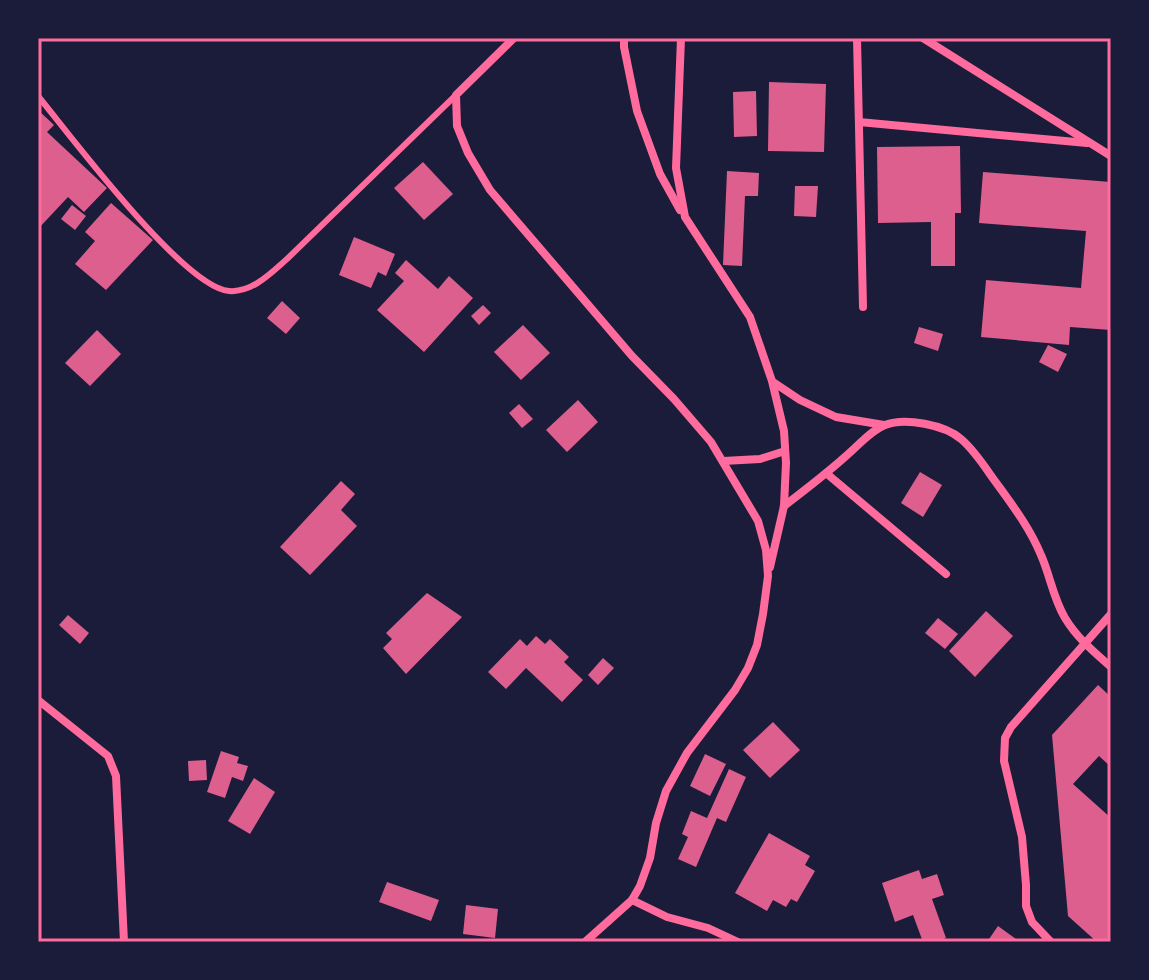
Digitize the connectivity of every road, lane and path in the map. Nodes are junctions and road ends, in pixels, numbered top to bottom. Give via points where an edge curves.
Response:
1 (514, 38) edge
2 (624, 38) edge
3 (681, 38) edge
4 (857, 38) edge
5 (923, 38) edge
6 (456, 95) junction
7 (38, 96) edge
8 (859, 122) junction
9 (1087, 143) junction
10 (1111, 156) edge
11 (685, 217) junction
12 (863, 307) dead end
13 (772, 381) junction
14 (884, 425) junction
15 (785, 451) junction
16 (723, 461) junction
17 (826, 473) junction
18 (784, 506) junction
19 (946, 574) dead end
20 (768, 576) junction
21 (1111, 614) edge
22 (1084, 644) junction
23 (1111, 667) edge
24 (38, 700) edge
25 (632, 900) junction
26 (124, 942) edge
27 (585, 942) edge
28 (738, 942) edge
29 (1051, 942) edge

1 - 6 street
2 - 11 street via 637,111 660,174
3 - 11 street via 676,168
4 - 8 street
5 - 9 street
6 - 7 lane via 287,259 240,291 205,282 146,228
6 - 16 street via 457,126 490,190
8 - 9 street
8 - 12 street
9 - 10 street
11 - 13 street via 750,317
13 - 14 street via 836,417
13 - 15 street
14 - 17 street
14 - 22 street via 926,425 947,429 963,440 1030,533 1065,618
15 - 16 street
15 - 18 street
16 - 20 street via 758,521
17 - 18 street
17 - 19 street
18 - 20 street
20 - 25 street via 748,668 666,791 650,858
21 - 22 street
22 - 23 street
22 - 29 street via 1005,738 1004,761 1022,837 1027,913
24 - 26 street via 113,765
25 - 27 street
25 - 28 street

